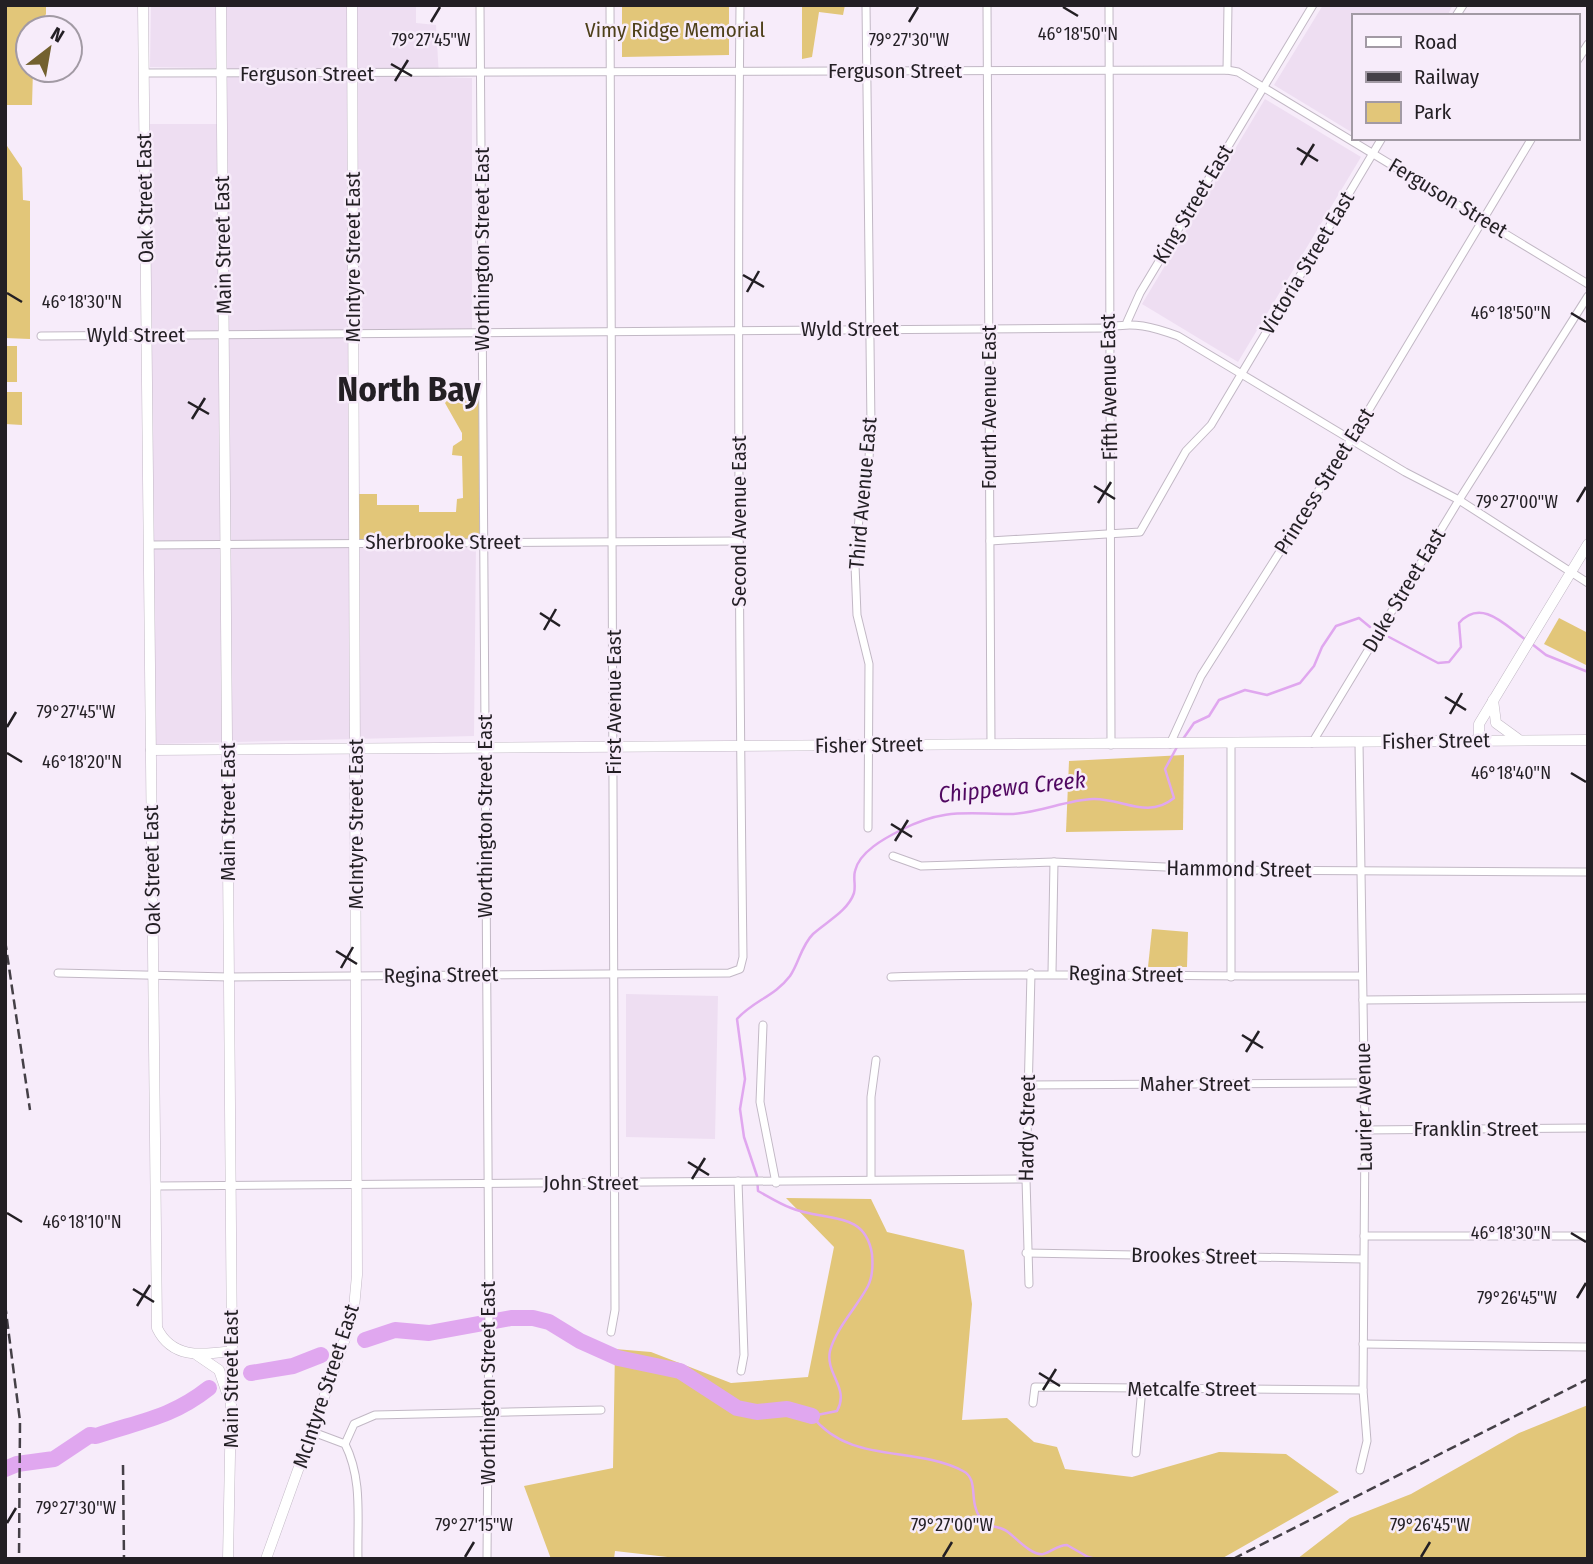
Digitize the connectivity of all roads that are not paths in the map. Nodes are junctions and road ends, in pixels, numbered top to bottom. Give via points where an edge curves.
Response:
1 (143, 5) edge
2 (221, 5) edge
3 (352, 5) edge
4 (480, 5) edge
5 (610, 5) edge
6 (740, 5) edge
7 (866, 5) edge
8 (987, 5) edge
9 (1109, 5) edge
10 (1227, 5) edge
11 (1313, 5) edge
12 (1227, 70) junction
13 (865, 71) junction
14 (987, 71) junction
15 (1109, 71) junction
16 (739, 72) junction
17 (144, 73) junction
18 (611, 73) junction
19 (220, 74) junction
20 (352, 74) junction
21 (480, 74) junction
22 (1263, 87) junction
23 (1352, 140) edge
24 (1353, 140) edge
25 (1381, 140) edge
26 (1531, 140) edge
27 (1373, 152) junction
28 (1483, 220) junction
29 (1588, 284) edge
30 (1588, 296) edge
31 (1127, 323) junction
32 (988, 328) junction
33 (1107, 328) junction
34 (868, 329) junction
35 (612, 330) junction
36 (741, 330) junction
37 (482, 333) junction
38 (353, 334) junction
39 (41, 335) dead end
40 (147, 335) junction
41 (225, 335) junction
42 (1241, 373) junction
43 (1352, 438) junction
44 (1459, 500) junction
45 (1112, 535) junction
46 (737, 541) junction
47 (990, 541) junction
48 (355, 542) junction
49 (612, 542) junction
50 (484, 543) junction
51 (226, 544) junction
52 (1588, 544) edge
53 (149, 545) junction
54 (1571, 572) junction
55 (1588, 583) edge
56 (1493, 700) junction
57 (1479, 740) junction
58 (1519, 740) junction
59 (1588, 740) edge
60 (1312, 743) junction
61 (1359, 743) junction
62 (991, 744) junction
63 (1231, 744) junction
64 (1111, 745) junction
65 (1173, 745) junction
66 (741, 746) junction
67 (869, 746) junction
68 (484, 748) junction
69 (355, 749) junction
70 (614, 749) junction
71 (151, 750) junction
72 (228, 750) junction
73 (868, 828) dead end
74 (893, 856) dead end
75 (1054, 862) junction
76 (1232, 870) junction
77 (1360, 871) junction
78 (1588, 873) edge
79 (740, 969) joint
80 (1052, 972) junction
81 (58, 973) dead end
82 (1031, 973) junction
83 (154, 974) junction
84 (485, 974) junction
85 (613, 974) junction
86 (357, 976) junction
87 (1361, 976) junction
88 (229, 977) junction
89 (891, 977) dead end
90 (1231, 977) junction
91 (1588, 998) edge
92 (1363, 1000) junction
93 (763, 1025) dead end
94 (876, 1060) dead end
95 (1363, 1083) junction
96 (1028, 1085) junction
97 (1588, 1128) edge
98 (1365, 1130) junction
99 (871, 1179) junction
100 (1026, 1179) junction
101 (740, 1181) junction
102 (488, 1183) junction
103 (614, 1183) junction
104 (776, 1183) junction
105 (357, 1184) junction
106 (230, 1185) junction
107 (157, 1186) junction
108 (1364, 1236) junction
109 (1588, 1236) edge
110 (1026, 1253) junction
111 (1363, 1259) junction
112 (1030, 1284) dead end
113 (611, 1332) dead end
114 (1363, 1344) junction
115 (1588, 1347) edge
116 (232, 1351) junction
117 (193, 1353) junction
118 (741, 1371) dead end
119 (1142, 1388) junction
120 (1363, 1390) junction
121 (231, 1403) junction
122 (1033, 1403) dead end
123 (601, 1410) dead end
124 (488, 1412) junction
125 (313, 1432) junction
126 (345, 1444) junction
127 (1136, 1453) dead end
128 (1360, 1470) dead end
129 (230, 1556) edge
130 (267, 1559) edge
131 (358, 1559) edge
132 (487, 1559) edge

1 - 17 main road, Oak Street East
2 - 19 main road, Main Street East
3 - 20 main road, McIntyre Street East
4 - 21 street, Worthington Street East
5 - 18 street, First Avenue East
6 - 16 street, Second Avenue East
7 - 13 street, Third Avenue East
8 - 14 street, Fourth Avenue East
9 - 15 street, Fifth Avenue East
10 - 12 street
11 - 22 street, King Street East
12 - 15 street, Ferguson Street
12 - 22 street, Ferguson Street
13 - 14 street, Ferguson Street
13 - 16 street, Ferguson Street
13 - 34 street, Third Avenue East
14 - 15 street, Ferguson Street
14 - 32 street, Fourth Avenue East
15 - 33 street, Fifth Avenue East
16 - 18 street, Ferguson Street
16 - 36 street, Second Avenue East
17 - 19 street, Ferguson Street
17 - 40 main road, Oak Street East
18 - 21 street, Ferguson Street
18 - 35 street, First Avenue East
19 - 20 street, Ferguson Street
19 - 41 main road, Main Street East
20 - 21 street, Ferguson Street
20 - 38 main road, McIntyre Street East
21 - 37 street, Worthington Street East
22 - 23 street, Ferguson Street
22 - 31 street, King Street East via 1140,293
24 - 27 street, Ferguson Street
25 - 27 street, Victoria Street East
26 - 28 street, Princess Street East
27 - 28 street, Ferguson Street
27 - 42 street, Victoria Street East
28 - 29 street, Ferguson Street
28 - 43 street, Princess Street East
30 - 44 street, Duke Street East
31 - 33 street, Wyld Street
31 - 42 street, Wyld Street via 1178,336
32 - 33 street, Wyld Street
32 - 34 street, Wyld Street
32 - 47 street, Fourth Avenue East
33 - 45 street, Fifth Avenue East
34 - 36 street, Wyld Street
34 - 67 street, Third Avenue East via 871,426 855,565 857,615 869,664
35 - 36 street, Wyld Street
35 - 37 street, Wyld Street
35 - 49 street, First Avenue East
36 - 46 street, Second Avenue East
37 - 38 street, Wyld Street
37 - 50 street, Worthington Street East
38 - 41 street, Wyld Street
38 - 48 main road, McIntyre Street East
39 - 40 street, Wyld Street
40 - 41 street, Wyld Street
40 - 53 main road, Oak Street East
41 - 51 main road, Main Street East
42 - 43 street, Wyld Street
42 - 45 street, Victoria Street East via 1211,425 1186,451 1140,532
43 - 44 street, Wyld Street
43 - 65 street, Princess Street East via 1201,676
44 - 54 street, Wyld Street
44 - 60 street, Duke Street East
45 - 47 street
45 - 64 street, Fifth Avenue East
46 - 49 street, Sherbrooke Street
46 - 66 street, Second Avenue East
47 - 62 street, Fourth Avenue East
48 - 50 street, Sherbrooke Street
48 - 51 street, Sherbrooke Street
48 - 69 main road, McIntyre Street East
49 - 50 street, Sherbrooke Street
49 - 70 street, First Avenue East
50 - 68 street, Worthington Street East
51 - 53 street, Sherbrooke Street
51 - 72 main road, Main Street East
52 - 54 main road
53 - 71 main road, Oak Street East
54 - 55 street, Wyld Street
54 - 56 main road
56 - 57 main road via 1479,724
56 - 58 main road via 1496,723
57 - 58 main road, Fisher Street
57 - 61 main road, Fisher Street
58 - 59 main road, Fisher Street
60 - 61 main road, Fisher Street
60 - 63 main road, Fisher Street
61 - 77 street, Laurier Avenue
62 - 64 main road, Fisher Street
62 - 67 main road, Fisher Street
63 - 65 main road, Fisher Street
63 - 76 street
64 - 65 main road, Fisher Street
66 - 67 main road, Fisher Street
66 - 70 main road, Fisher Street
66 - 79 street, Second Avenue East
67 - 73 street, Third Avenue East
68 - 69 main road, Fisher Street
68 - 70 main road, Fisher Street
68 - 84 street, Worthington Street East
69 - 72 main road, Fisher Street
69 - 86 main road, McIntyre Street East
70 - 85 street, First Avenue East
71 - 72 main road, Fisher Street
71 - 83 main road, Oak Street East
72 - 88 main road, Main Street East
74 - 75 street, Hammond Street via 921,866
75 - 76 street, Hammond Street
75 - 80 street
76 - 77 street, Hammond Street
76 - 90 street
77 - 78 street, Hammond Street
77 - 87 street, Laurier Avenue
79 - 85 street, Regina Street via 729,973
80 - 82 street, Regina Street
80 - 90 street, Regina Street
81 - 83 street, Regina Street
82 - 89 street, Regina Street
82 - 96 street, Hardy Street
83 - 88 street, Regina Street
83 - 107 main road, Oak Street East
84 - 85 street, Regina Street
84 - 86 street, Regina Street
84 - 102 street, Worthington Street East
85 - 103 street, First Avenue East
86 - 88 street, Regina Street
86 - 105 main road, McIntyre Street East
87 - 90 street, Regina Street
87 - 92 street, Laurier Avenue
88 - 106 main road, Main Street East
91 - 92 street
92 - 95 street, Laurier Avenue
93 - 104 street via 760,1102
94 - 99 street
95 - 96 street, Maher Street
95 - 98 street, Laurier Avenue
96 - 100 street, Hardy Street
97 - 98 street, Franklin Street
98 - 108 street, Laurier Avenue
99 - 100 street, John Street
99 - 104 street, John Street
100 - 110 street, Hardy Street
101 - 103 street, John Street
101 - 104 street, John Street
101 - 118 street
102 - 103 street, John Street
102 - 105 street, John Street
102 - 124 street, Worthington Street East
103 - 113 street, First Avenue East via 615,1310
105 - 106 street, John Street
105 - 125 main road, McIntyre Street East via 354,1308
106 - 107 street, John Street
106 - 116 main road, Main Street East
107 - 117 main road, Oak Street East via 157,1328 163,1341 177,1352
108 - 109 street
108 - 111 street, Laurier Avenue
110 - 111 street, Brookes Street
110 - 112 street, Hardy Street
111 - 114 street, Laurier Avenue
114 - 115 street
114 - 120 street, Laurier Avenue
116 - 117 main road, Oak Street East
116 - 121 main road, Main Street East
117 - 121 main road via 219,1370
119 - 120 street, Metcalfe Street
119 - 122 street, Metcalfe Street via 1035,1388
119 - 127 street
120 - 128 street, Laurier Avenue via 1367,1441
121 - 129 main road, Main Street East
123 - 124 street
124 - 126 street via 375,1415 354,1424
124 - 132 street, Worthington Street East
125 - 126 street
125 - 130 main road, McIntyre Street East
126 - 131 street via 357,1475

